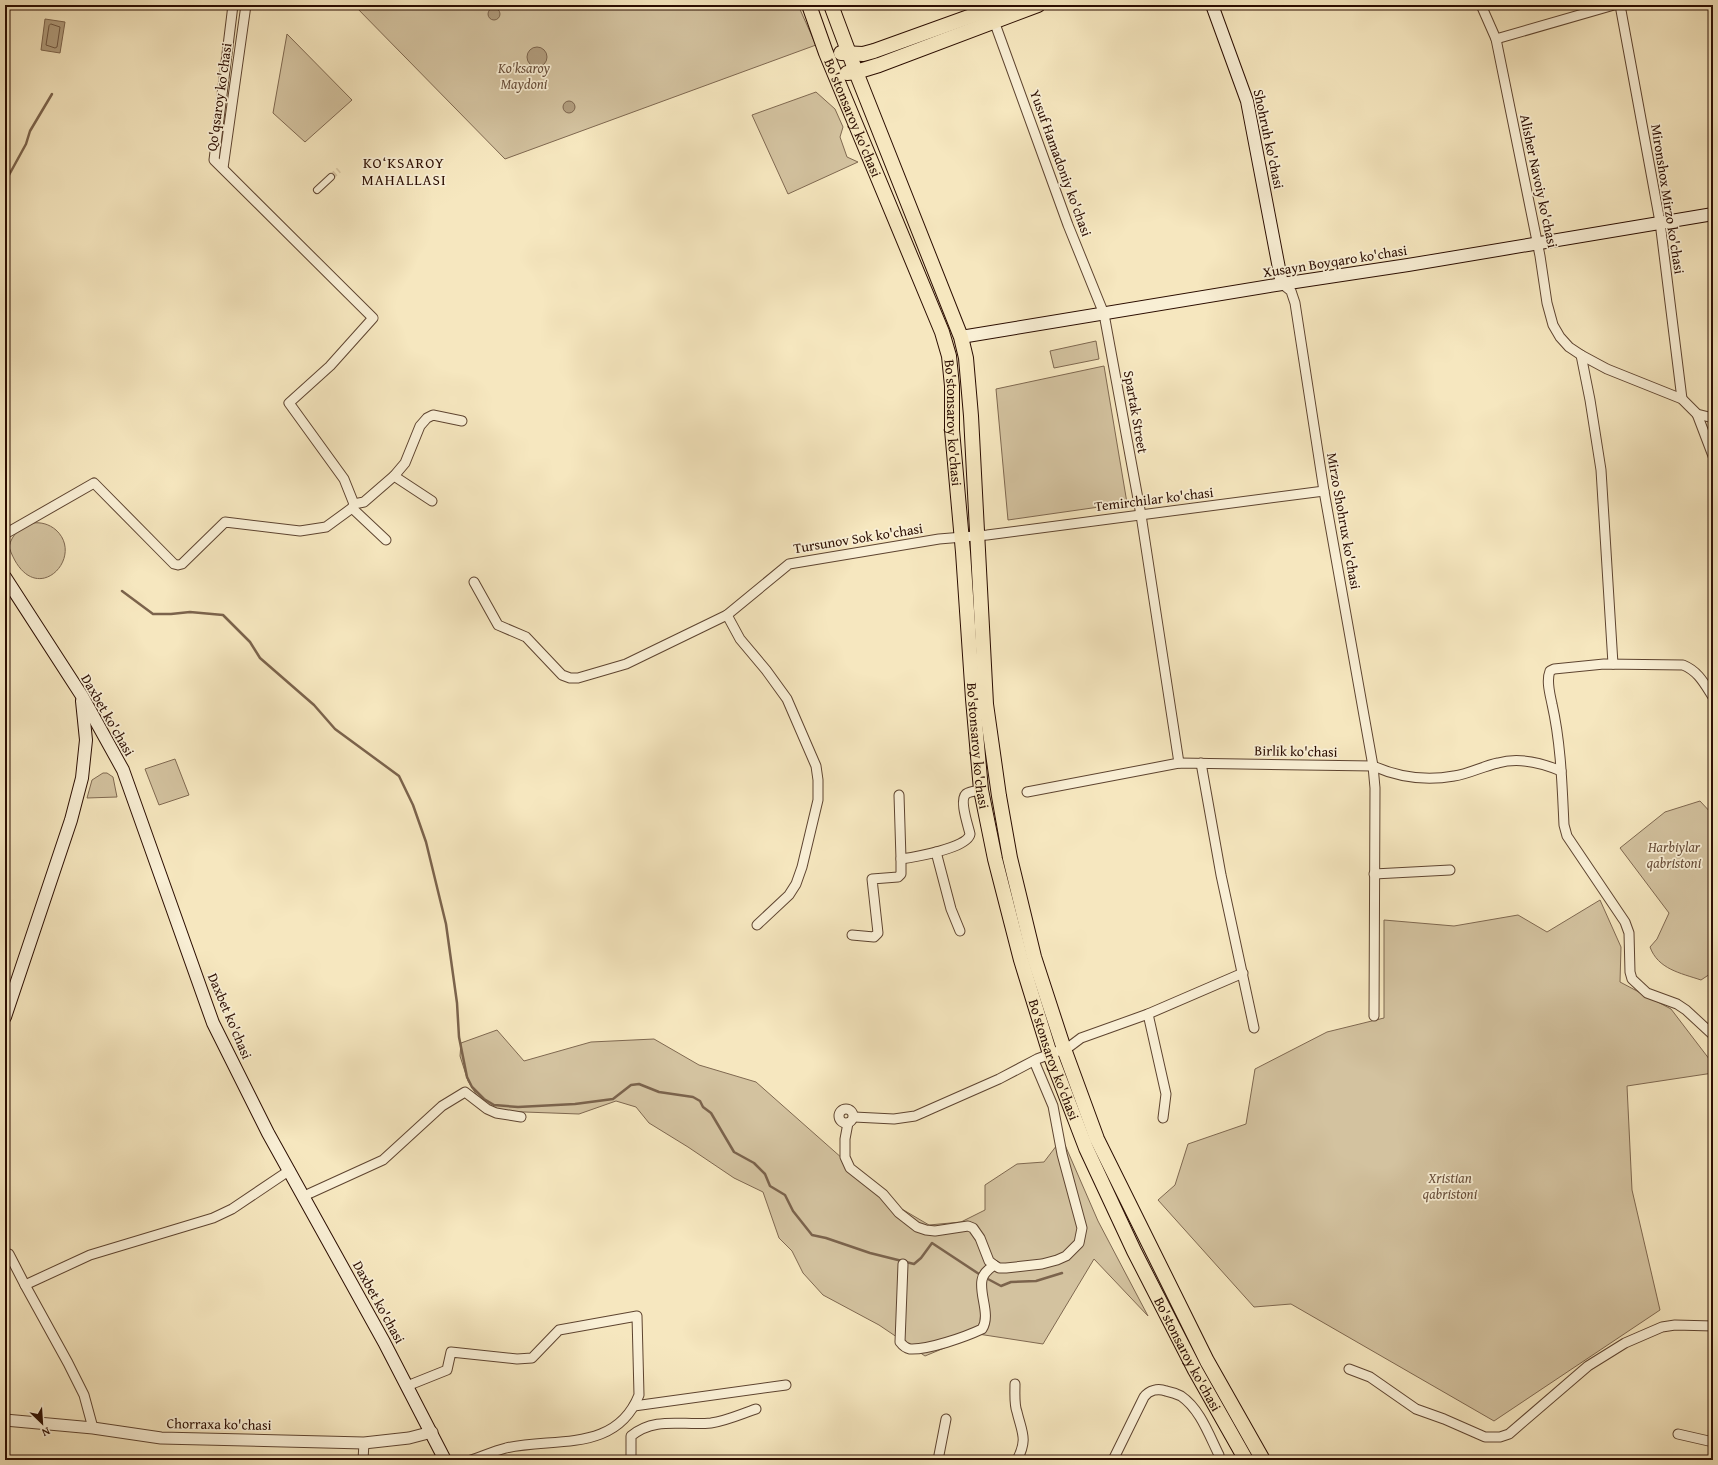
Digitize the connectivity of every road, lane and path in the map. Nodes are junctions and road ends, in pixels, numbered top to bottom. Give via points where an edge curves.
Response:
1 (233, 5) edge
2 (246, 5) edge
3 (809, 5) edge
4 (831, 5) edge
5 (1002, 5) edge
6 (1038, 5) edge
7 (1212, 5) edge
8 (1481, 5) edge
9 (1614, 5) edge
10 (1620, 5) edge
11 (994, 21) junction
12 (1496, 39) junction
13 (826, 53) junction
14 (848, 53) junction
15 (856, 72) junction
16 (834, 73) junction
17 (223, 168) junction
18 (331, 177) tunnel mouth
19 (317, 190) dead end
20 (1713, 214) edge
21 (1660, 222) junction
22 (1538, 244) junction
23 (1282, 284) junction
24 (1104, 314) junction
25 (961, 337) junction
26 (1581, 355) junction
27 (1682, 399) junction
28 (1697, 414) junction
29 (1713, 418) edge
30 (462, 421) dead end
31 (1713, 456) edge
32 (394, 476) junction
33 (1324, 492) junction
34 (432, 501) dead end
35 (353, 506) junction
36 (1141, 515) junction
37 (5, 534) edge
38 (982, 535) junction
39 (962, 537) junction
40 (386, 540) dead end
41 (5, 577) edge
42 (474, 582) dead end
43 (727, 615) junction
44 (1613, 664) junction
45 (82, 696) junction
46 (1713, 697) edge
47 (1179, 763) junction
48 (1201, 763) junction
49 (1373, 766) junction
50 (1561, 771) junction
51 (982, 790) junction
52 (1027, 792) dead end
53 (899, 795) dead end
54 (936, 852) junction
55 (901, 859) junction
56 (1450, 870) dead end
57 (1374, 874) junction
58 (757, 925) dead end
59 (960, 931) dead end
60 (852, 934) dead end
61 (1243, 973) junction
62 (1148, 1014) junction
63 (1374, 1016) dead end
64 (5, 1017) edge
65 (1254, 1028) dead end
66 (1713, 1035) edge
67 (1064, 1049) junction
68 (1050, 1054) junction
69 (1034, 1061) junction
70 (521, 1117) dead end
71 (1163, 1118) dead end
72 (290, 1170) junction
73 (304, 1196) junction
74 (5, 1256) edge
75 (903, 1264) dead end
76 (994, 1265) junction
77 (25, 1285) junction
78 (1713, 1326) edge
79 (1349, 1369) dead end
80 (1015, 1384) dead end
81 (786, 1385) dead end
82 (407, 1386) junction
83 (633, 1408) junction
84 (756, 1410) dead end
85 (946, 1419) dead end
86 (5, 1420) edge
87 (94, 1428) junction
88 (432, 1432) junction
89 (1678, 1434) dead end
90 (1713, 1442) edge
91 (364, 1443) junction
92 (1219, 1455) dead end
93 (362, 1460) edge
94 (445, 1460) edge
95 (471, 1460) edge
96 (631, 1460) edge
97 (938, 1460) edge
98 (1017, 1460) edge
99 (1113, 1460) edge
100 (1246, 1460) edge
101 (1263, 1460) edge

1 - 17 street, Qo'qsaroy ko'chasi via 214,160
2 - 17 street, Qo'qsaroy ko'chasi
3 - 13 main road, Bo'stonsaroy ko'chasi
4 - 14 main road, Bo'stonsaroy ko'chasi
5 - 14 main road via 874,51 863,54
6 - 11 main road
7 - 23 main road, Shohruh ko'chasi via 1248,101
8 - 12 street, Alisher Navoiy ko'chasi
9 - 12 street
10 - 21 street, Mironshox Mirzo ko'chasi
11 - 15 main road
11 - 24 street, Yusuf Hamadoniy ko'chasi via 1068,225
12 - 22 street, Alisher Navoiy ko'chasi
13 - 14 main road
13 - 16 main road, Bo'stonsaroy ko'chasi
14 - 15 main road, Bo'stonsaroy ko'chasi
15 - 16 main road
15 - 25 main road, Bo'stonsaroy ko'chasi
16 - 39 main road, Bo'stonsaroy ko'chasi via 942,332 949,356 952,430
17 - 35 street via 373,318 330,366 289,403 344,479
18 - 19 street
20 - 21 main road, Xusayn Boyqaro ko'chasi
21 - 22 main road, Xusayn Boyqaro ko'chasi
21 - 27 street, Mironshox Mirzo ko'chasi
22 - 23 main road, Xusayn Boyqaro ko'chasi
22 - 26 street, Alisher Navoiy ko'chasi via 1553,325 1569,347
23 - 24 main road, Xusayn Boyqaro ko'chasi
23 - 33 street, Mirzo Shohrux ko'chasi via 1291,292 1295,303
24 - 25 main road, Xusayn Boyqaro ko'chasi
24 - 36 street, Spartak Street
25 - 38 main road, Bo'stonsaroy ko'chasi via 966,358
26 - 27 street, Alisher Navoiy ko'chasi via 1607,369
26 - 44 street via 1601,470
27 - 28 street
28 - 29 street
28 - 31 street
30 - 32 street via 434,415 427,418 420,426 405,463
32 - 34 street
32 - 35 street via 364,502
33 - 36 street, Temirchilar ko'chasi
33 - 49 street, Mirzo Shohrux ko'chasi
35 - 37 street via 326,527 300,532 225,522 178,565 174,564 94,483
35 - 40 street
36 - 38 street, Temirchilar ko'chasi
36 - 47 street, Spartak Street
38 - 39 street, Tursunov Sok ko'chasi
38 - 67 main road, Bo'stonsaroy ko'chasi via 986,704 999,796 1010,858 1034,957
39 - 43 street, Tursunov Sok ko'chasi via 789,564
39 - 51 main road, Bo'stonsaroy ko'chasi
41 - 45 main road, Daxbet ko'chasi
42 - 43 street, Tursunov Sok ko'chasi via 498,624 526,637 562,675 570,678 588,676 626,664
43 - 58 street via 740,639 787,699 816,766 818,780 818,800 796,884 789,895
44 - 46 street via 1682,665 1693,669
44 - 50 street via 1550,671 1548,675 1558,732
45 - 64 main road via 86,740 82,778 71,820
45 - 72 main road, Daxbet ko'chasi via 126,776 213,1023 268,1133
47 - 48 street, Birlik ko'chasi
47 - 52 street, Birlik ko'chasi
48 - 49 street, Birlik ko'chasi
48 - 61 street via 1221,875
49 - 50 street, Birlik ko'chasi via 1390,773 1430,778 1454,776 1499,762 1511,761 1532,761
49 - 57 street, Mirzo Shohrux ko'chasi
50 - 66 street via 1567,836 1625,922 1629,933 1632,979 1647,993 1686,1010
51 - 54 street via 964,796 969,838 965,842
51 - 68 main road, Bo'stonsaroy ko'chasi via 995,859 1021,960
53 - 55 street
54 - 55 street
54 - 59 street
55 - 60 street via 900,876 871,881 877,935 874,937
56 - 57 street
57 - 63 street, Mirzo Shohrux ko'chasi
61 - 62 street
61 - 65 street
62 - 67 street via 1081,1038
62 - 71 street via 1166,1094
67 - 68 street
67 - 101 main road, Bo'stonsaroy ko'chasi via 1097,1139 1207,1361
68 - 69 street
68 - 100 main road, Bo'stonsaroy ko'chasi via 1086,1148 1134,1250 1195,1370
69 - 76 street via 1053,1106 1062,1154 1082,1228 1081,1237 1074,1249 1057,1260 1006,1268
69 - 76 street via 915,1116 851,1120 845,1139 845,1157 850,1168 883,1194 899,1213 917,1228 926,1230 968,1226 973,1228 989,1261
70 - 73 street via 487,1109 466,1092 442,1106 383,1160
72 - 73 main road, Daxbet ko'chasi
72 - 77 street via 232,1209 213,1218 90,1255
73 - 82 main road, Daxbet ko'chasi
74 - 77 street via 9,1254
75 - 76 street via 900,1342 910,1349 929,1347 982,1329 985,1321 982,1279
77 - 87 street via 84,1395
78 - 79 street via 1662,1327 1625,1343 1588,1366 1509,1434 1500,1437 1485,1437 1416,1409 1370,1377
80 - 98 street via 1016,1411 1024,1438 1023,1449
81 - 83 street
82 - 83 street via 447,1370 451,1352 517,1359 532,1358 559,1330 637,1316 639,1395
82 - 88 main road, Daxbet ko'chasi
83 - 95 street via 625,1418 591,1439 506,1448
84 - 96 street via 718,1422 665,1422 637,1430 631,1436
85 - 97 street
86 - 87 street, Chorraxa ko'chasi
87 - 91 street, Chorraxa ko'chasi via 161,1438
88 - 91 street, Chorraxa ko'chasi via 409,1438
88 - 94 main road, Daxbet ko'chasi
89 - 90 street
91 - 93 street
92 - 99 street via 1193,1406 1180,1396 1162,1389 1147,1393 1144,1397

